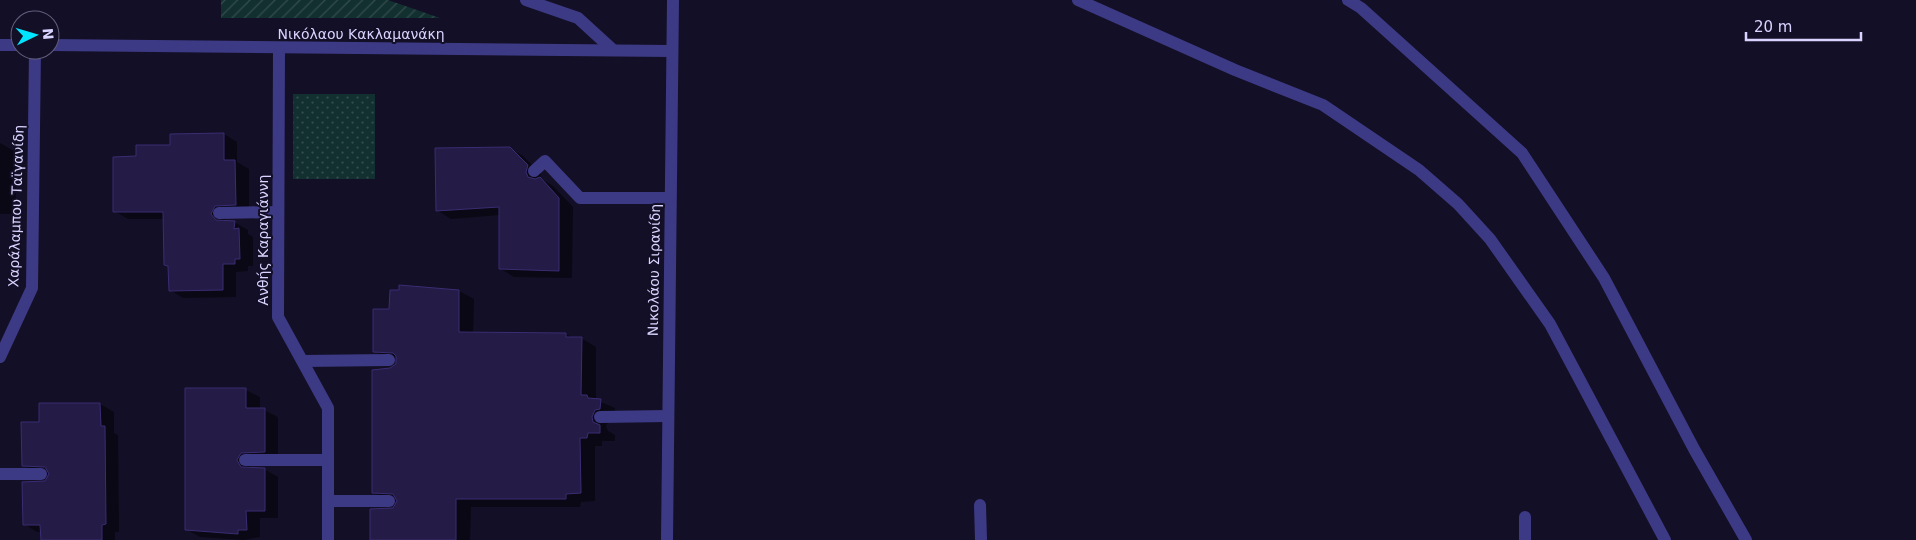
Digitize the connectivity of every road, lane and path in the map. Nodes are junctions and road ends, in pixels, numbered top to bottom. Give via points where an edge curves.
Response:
1 (526, 0) edge
2 (673, 0) edge
3 (1078, 0) edge
4 (1348, 0) edge
5 (60, 45) edge
6 (279, 48) junction
7 (613, 50) junction
8 (671, 51) junction
9 (35, 60) edge
10 (534, 171) dead end
11 (670, 198) junction
12 (278, 212) junction
13 (219, 213) dead end
14 (0, 356) edge
15 (389, 360) dead end
16 (303, 361) junction
17 (668, 416) junction
18 (600, 417) dead end
19 (245, 460) dead end
20 (328, 460) junction
21 (0, 474) edge
22 (41, 474) dead end
23 (328, 500) junction
24 (389, 501) dead end
25 (980, 505) dead end
26 (1524, 517) dead end
27 (328, 540) edge
28 (667, 540) edge
29 (981, 540) edge
30 (1525, 540) edge
31 (1665, 540) edge
32 (1746, 540) edge

1 - 7 street via 578,18
2 - 8 street, Νικολάου Σιρανίδη
3 - 31 street via 1323,105 1419,170 1458,204 1490,239 1550,324
4 - 32 street via 1361,8 1522,153 1604,278
5 - 6 street, Νικόλαου Κακλαμανάκη
6 - 7 street, Νικόλαου Κακλαμανάκη
6 - 12 street, Ανθής Καραγιάννη
7 - 8 street, Νικόλαου Κακλαμανάκη
8 - 11 street, Νικολάου Σιρανίδη
9 - 14 street, Χαράλαμπου Ταϊγανίδη via 32,288
10 - 11 street via 545,161 580,198
11 - 17 street, Νικολάου Σιρανίδη
12 - 13 street
12 - 16 street, Ανθής Καραγιάννη via 278,316
15 - 16 street
16 - 20 street, Ανθής Καραγιάννη via 328,408
17 - 18 street
17 - 28 street, Νικολάου Σιρανίδη
19 - 20 street
20 - 23 street, Ανθής Καραγιάννη
21 - 22 street
23 - 24 street
23 - 27 street, Ανθής Καραγιάννη
25 - 29 street
26 - 30 street

